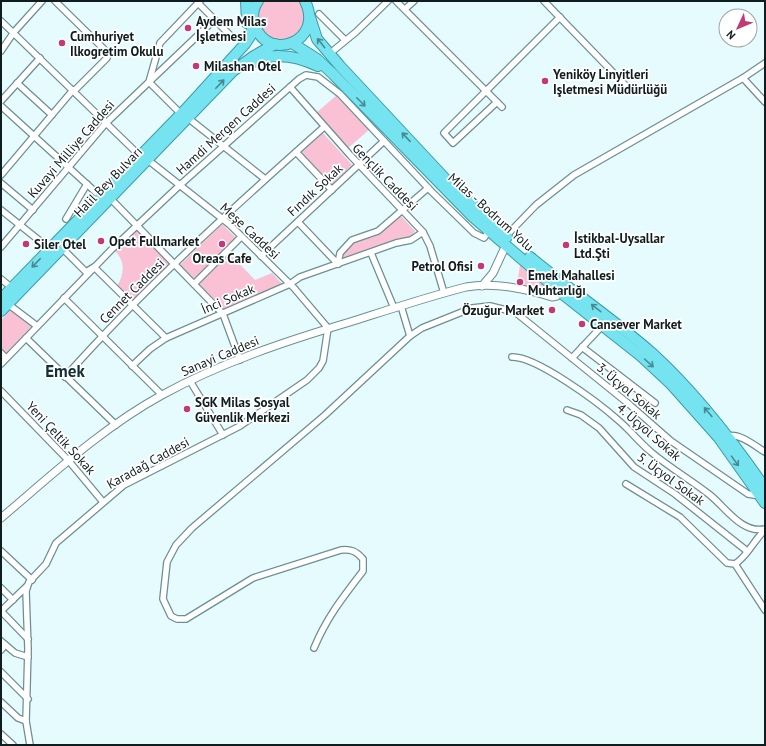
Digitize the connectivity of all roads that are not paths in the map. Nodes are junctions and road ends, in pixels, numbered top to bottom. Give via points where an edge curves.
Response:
1 (42, 1) edge
2 (56, 1) edge
3 (246, 1) edge
4 (251, 1) edge
5 (258, 1) edge
6 (305, 1) edge
7 (388, 1) edge
8 (396, 1) edge
9 (414, 1) edge
10 (544, 1) edge
11 (199, 2) edge
12 (405, 9) junction
13 (315, 15) junction
14 (254, 16) junction
15 (560, 17) junction
16 (214, 20) junction
17 (1, 21) edge
18 (14, 32) junction
19 (232, 37) dead end
20 (345, 40) junction
21 (292, 43) junction
22 (275, 44) junction
23 (334, 50) dead end
24 (1, 51) edge
25 (40, 58) junction
26 (765, 63) edge
27 (230, 67) junction
28 (334, 74) junction
29 (743, 78) junction
30 (149, 82) junction
31 (18, 83) junction
32 (290, 87) junction
33 (629, 89) dead end
34 (73, 90) junction
35 (486, 91) junction
36 (1, 101) edge
37 (497, 102) junction
38 (765, 102) edge
39 (1, 106) edge
40 (502, 107) dead end
41 (52, 114) junction
42 (184, 116) junction
43 (106, 122) junction
44 (324, 126) junction
45 (34, 136) junction
46 (384, 141) junction
47 (223, 146) junction
48 (296, 152) junction
49 (144, 158) junction
50 (358, 165) junction
51 (69, 167) junction
52 (1, 175) edge
53 (266, 179) junction
54 (1, 183) edge
55 (87, 184) junction
56 (180, 185) junction
57 (428, 188) junction
58 (332, 190) junction
59 (106, 198) junction
60 (1, 210) edge
61 (32, 210) junction
62 (403, 210) junction
63 (222, 218) junction
64 (66, 219) dead end
65 (298, 222) junction
66 (20, 225) junction
67 (136, 226) junction
68 (489, 231) junction
69 (423, 232) junction
70 (241, 237) junction
71 (506, 240) junction
72 (1, 247) edge
73 (62, 248) junction
74 (50, 249) junction
75 (371, 253) junction
76 (261, 256) junction
77 (174, 264) junction
78 (338, 264) junction
79 (94, 267) junction
80 (1, 279) edge
81 (194, 284) junction
82 (290, 284) junction
83 (482, 286) junction
84 (12, 288) junction
85 (560, 292) junction
86 (444, 293) junction
87 (64, 298) junction
88 (3, 305) edge
89 (133, 306) junction
90 (397, 307) junction
91 (223, 314) junction
92 (603, 325) junction
93 (37, 326) junction
94 (328, 328) junction
95 (102, 336) junction
96 (410, 336) junction
97 (26, 338) junction
98 (166, 338) junction
99 (582, 347) junction
100 (1, 353) edge
101 (512, 357) dead end
102 (6, 358) junction
103 (572, 358) junction
104 (240, 360) junction
105 (1, 364) edge
106 (132, 366) junction
107 (66, 377) junction
108 (190, 381) junction
109 (1, 391) edge
110 (162, 395) junction
111 (655, 403) dead end
112 (567, 410) dead end
113 (116, 425) junction
114 (223, 435) junction
115 (728, 436) junction
116 (765, 452) edge
117 (68, 460) junction
118 (626, 484) dead end
119 (763, 496) edge
120 (103, 502) junction
121 (1, 518) edge
122 (765, 530) edge
123 (1, 551) edge
124 (747, 551) junction
125 (735, 564) junction
126 (32, 580) junction
127 (27, 586) junction
128 (1, 588) edge
129 (13, 600) junction
130 (765, 610) edge
131 (1, 611) edge
132 (28, 639) junction
133 (2, 645) edge
134 (314, 648) dead end
135 (28, 657) junction
136 (1, 672) edge
137 (28, 699) junction
138 (1, 702) edge
139 (26, 721) junction
140 (1, 734) edge
141 (13, 745) edge
142 (30, 745) edge

1 - 18 street
2 - 34 street via 108,53 107,58
3 - 27 highway via 246,32
4 - 14 highway
5 - 14 highway
6 - 13 highway, Milas - Bodrum Yolu
7 - 20 street
8 - 12 street
9 - 12 street
10 - 15 street
11 - 16 street
11 - 30 street via 160,43
12 - 35 street
13 - 20 street
13 - 21 highway via 305,33
71 -> 13 highway, Milas - Bodrum Yolu via 452,186 317,39
14 - 22 highway via 260,35
14 - 27 highway via 251,35
15 - 33 street
15 - 35 street
16 - 19 street
16 - 30 street, Kuvayi Milliye Caddesi
17 - 18 street, Meşe Caddesi
18 - 24 street
18 - 25 street, Meşe Caddesi
20 - 23 street
21 - 22 highway
21 - 28 highway
22 - 27 highway
25 - 31 street
25 - 34 street, Meşe Caddesi
26 - 29 street
27 - 28 highway via 261,58 283,56 304,59
27 - 42 highway, Halil Bey Bulvarı
28 -> 68 highway, Milas - Bodrum Yolu via 448,193
29 - 38 street
29 - 71 street via 574,174 536,205
30 - 42 street
30 - 43 street, Kuvayi Milliye Caddesi
31 - 36 street
31 - 41 street
32 - 44 street, Gençlik Caddesi
32 - 46 street, Hamdi Mergen Caddesi via 306,75 318,77 340,94
32 - 47 street, Hamdi Mergen Caddesi
34 - 41 street
34 - 43 street, Meşe Caddesi
35 - 37 street
35 - 37 street via 444,133 453,142
37 - 40 street
39 - 45 street
41 - 45 street
42 - 47 street
42 - 49 highway, Halil Bey Bulvarı
43 - 49 street, Meşe Caddesi
43 - 51 street, Kuvayi Milliye Caddesi
44 - 48 street, Cennet Caddesi
44 - 50 street, Gençlik Caddesi
45 - 51 street
45 - 52 street
46 - 50 street, Fındık Sokak
46 - 57 street, Hamdi Mergen Caddesi
47 - 53 street
47 - 56 street, Hamdi Mergen Caddesi
48 - 53 street, Cennet Caddesi
48 - 58 street
49 - 56 street, Meşe Caddesi
49 - 59 highway, Halil Bey Bulvarı
50 - 58 street, Fındık Sokak
50 - 62 street, Gençlik Caddesi
51 - 55 street
51 - 61 street, Kuvayi Milliye Caddesi
53 - 63 street, Cennet Caddesi
54 - 61 street
55 - 59 street
55 - 64 street, Halil Bey Bulvarı
56 - 63 street, Meşe Caddesi
56 - 67 street, Hamdi Mergen Caddesi
57 - 62 street
57 - 68 street, Hamdi Mergen Caddesi via 478,236 484,238
58 - 65 street, Fındık Sokak
59 - 67 street
59 - 73 highway, Halil Bey Bulvarı
59 - 74 highway, Halil Bey Bulvarı
60 - 66 street
61 - 66 street, Kuvayi Milliye Caddesi
62 - 69 street, Gençlik Caddesi
62 - 78 street via 376,233 352,240 340,253
63 - 70 street, Meşe Caddesi
63 - 77 street, Cennet Caddesi
65 - 76 street, Fındık Sokak
65 - 78 street
66 - 72 street, Kuvayi Milliye Caddesi
66 - 74 street
67 - 77 street
67 - 79 street, Hamdi Mergen Caddesi
68 - 71 highway, Milas - Bodrum Yolu
69 - 75 street, İnci Sokak via 406,242
69 - 86 street, Gençlik Caddesi via 430,246
70 - 76 street, Meşe Caddesi
70 - 81 street
71 - 83 street via 493,273
71 - 85 highway, Milas - Bodrum Yolu
115 -> 71 highway, Milas - Bodrum Yolu via 690,391 652,354
73 - 79 street via 86,272
73 - 88 highway, Halil Bey Bulvarı
74 -> 84 highway, Halil Bey Bulvarı
75 - 78 street, İnci Sokak
75 - 90 street
76 - 82 street, Meşe Caddesi
77 - 81 street
77 - 89 street, Cennet Caddesi
78 - 82 street, İnci Sokak via 300,277
79 - 87 street, Hamdi Mergen Caddesi
79 - 89 street
80 - 84 street
81 - 91 street
82 - 91 street, İnci Sokak
82 - 94 street, Meşe Caddesi
83 - 85 street, Sanayi Caddesi via 521,289 552,297
83 - 86 street, Sanayi Caddesi
84 - 88 highway, Halil Bey Bulvarı
85 - 92 highway, Milas - Bodrum Yolu
86 - 90 street, Sanayi Caddesi
87 - 93 street, Hamdi Mergen Caddesi
87 - 95 street
88 - 93 street
89 - 95 street, Cennet Caddesi
89 - 98 street
90 - 94 street, Sanayi Caddesi
90 - 96 street
91 - 98 street, İnci Sokak
91 - 104 street
92 - 99 street
92 -> 119 highway, Milas - Bodrum Yolu via 655,368 688,402
93 - 97 street, Hamdi Mergen Caddesi
94 - 104 street, Sanayi Caddesi
94 - 114 street, Karadağ Caddesi via 323,361 316,372 262,412
95 - 106 street
95 - 107 street, Cennet Caddesi
96 - 103 street, 3. Üçyol Sokak via 430,324 466,310 485,306 515,312
96 - 134 street via 325,415 192,528 176,545 167,562 163,599 171,616 177,620 186,619 253,578 341,550 351,550 363,559 363,571 324,624
97 - 102 street, Hamdi Mergen Caddesi
97 - 107 street
98 - 106 street, İnci Sokak
99 - 103 street
99 - 111 street
100 - 102 street
101 - 122 street, 4. Üçyol Sokak via 522,358 537,365 595,401 650,451 711,496 743,524
102 - 105 street, Hamdi Mergen Caddesi
103 - 119 street, 3. Üçyol Sokak via 671,440 748,494
104 - 108 street, Sanayi Caddesi
106 - 110 street
107 - 113 street
108 - 110 street, Sanayi Caddesi
108 - 114 street
109 - 117 street, Yeni Çeltik Sokak
110 - 113 street, Sanayi Caddesi
112 - 124 street, 5. Üçyol Sokak via 581,415 599,428 634,467 675,494
113 - 117 street, Sanayi Caddesi
114 - 120 street, Karadağ Caddesi via 132,481
115 - 116 street via 740,438
115 - 119 highway, Milas - Bodrum Yolu
117 - 120 street, Yeni Çeltik Sokak
117 - 121 street, Sanayi Caddesi
118 - 125 street via 680,517 727,562
120 - 126 street, Karadağ Caddesi via 56,542 46,564
122 - 124 street
123 - 126 street
124 - 125 street
125 - 130 street
126 - 127 street, Karadağ Caddesi
127 - 129 street, Karadağ Caddesi
127 - 132 street
128 - 129 street
129 - 131 street, Karadağ Caddesi
131 - 132 street
132 - 135 street
133 - 135 street
135 - 137 street
136 - 137 street
137 - 139 street
138 - 139 street via 18,718
139 - 142 street
140 - 141 street

